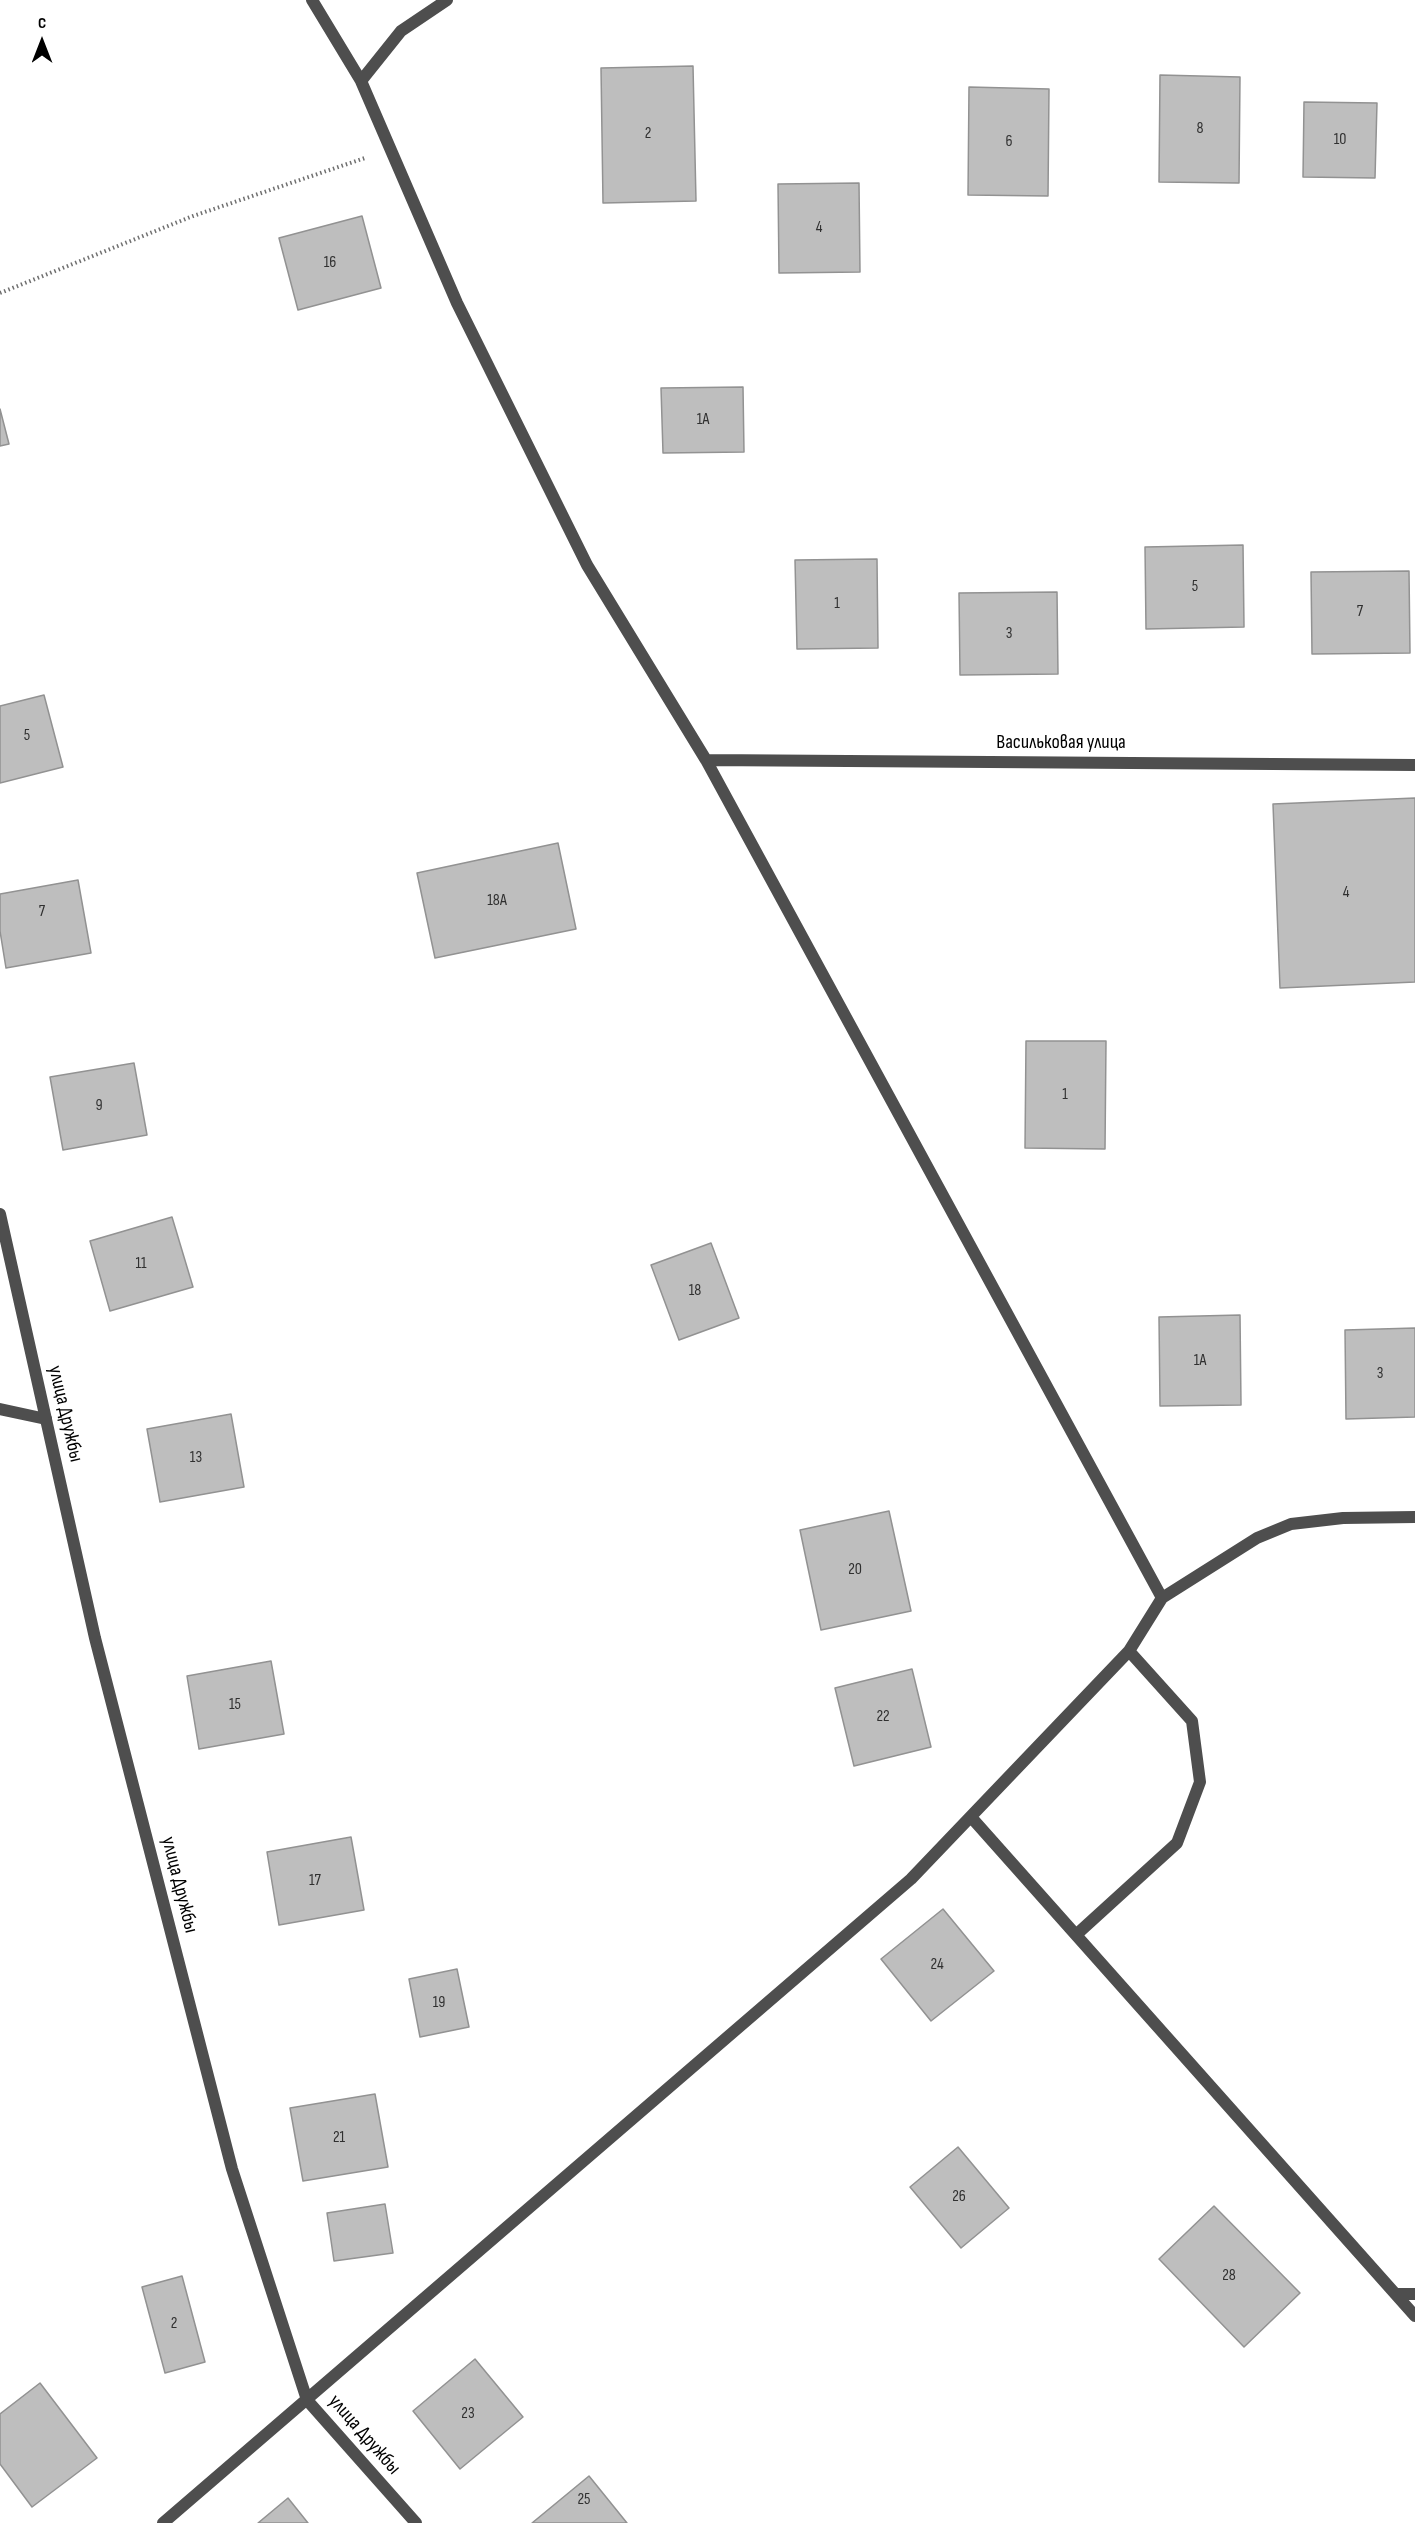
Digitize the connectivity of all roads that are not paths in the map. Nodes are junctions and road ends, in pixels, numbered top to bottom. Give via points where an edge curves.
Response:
1 (312, 0) edge
2 (447, 0) edge
3 (361, 81) junction
4 (706, 760) junction
5 (1415, 765) edge
6 (0, 1214) edge
7 (4, 1253) edge
8 (0, 1409) edge
9 (46, 1419) junction
10 (1415, 1517) edge
11 (1162, 1598) junction
12 (1129, 1651) junction
13 (971, 1816) junction
14 (1077, 1934) junction
15 (1396, 2294) junction
16 (1415, 2295) edge
17 (1415, 2316) edge
18 (307, 2400) junction
19 (163, 2523) edge
20 (416, 2523) edge

1 - 3 street
2 - 3 street via 400,31
3 - 4 street via 457,303 587,565
4 - 5 street, Васильковая улица
4 - 11 street
6 - 7 street, улица Дружбы
7 - 9 street, улица Дружбы
8 - 9 street
9 - 18 street, улица Дружбы via 95,1638 232,2169
10 - 11 street via 1343,1518 1291,1524 1257,1538
11 - 12 street
12 - 13 street
12 - 14 street via 1192,1721 1200,1782 1177,1843
13 - 14 street
13 - 18 street via 911,1879
14 - 15 street
15 - 16 street
15 - 17 street
18 - 19 street
18 - 20 street, улица Дружбы

